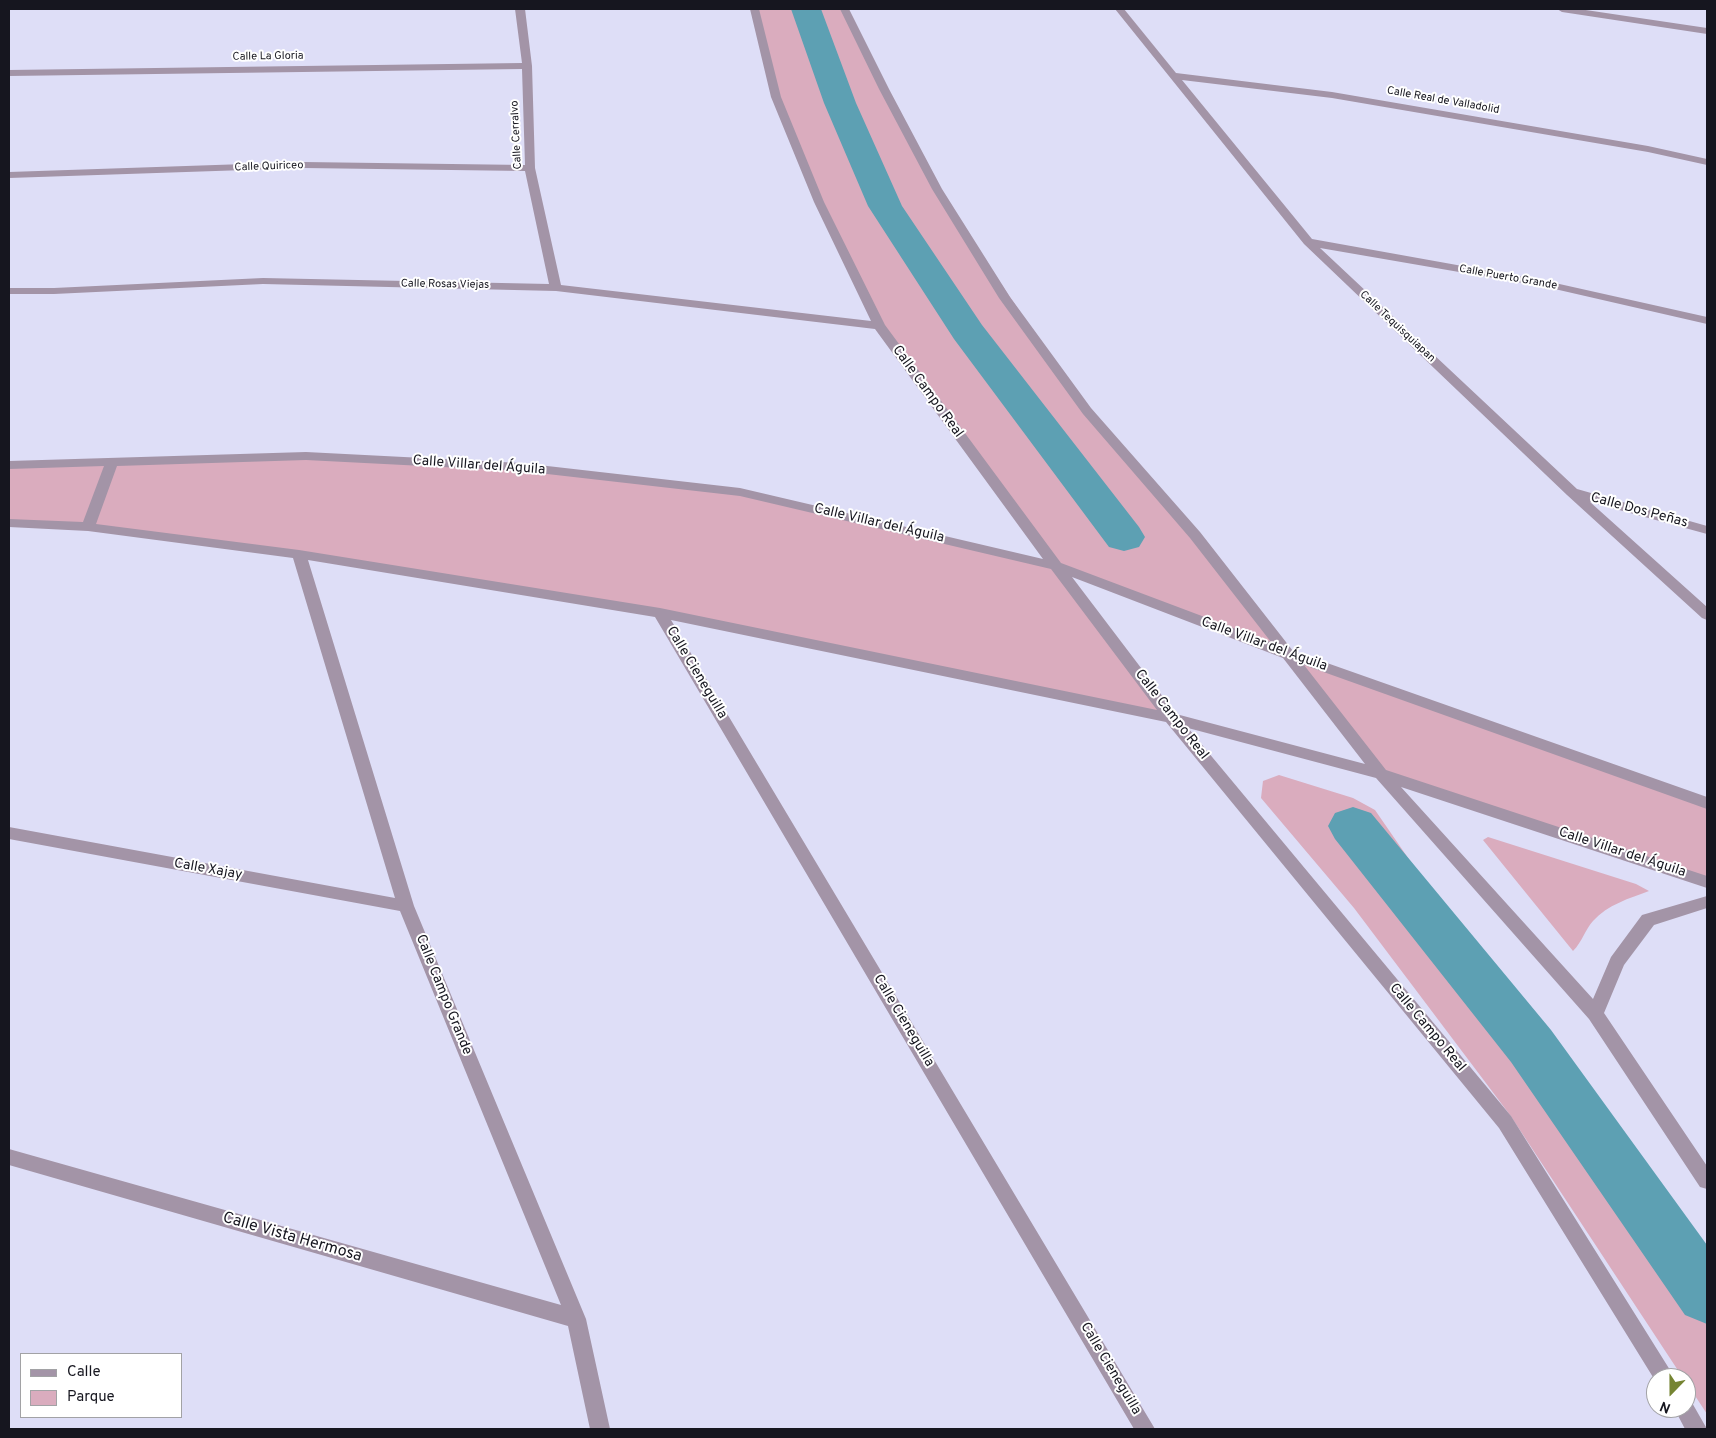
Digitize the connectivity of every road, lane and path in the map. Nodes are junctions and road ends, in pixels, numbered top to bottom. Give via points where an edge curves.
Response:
1 (520, 9) edge
2 (755, 9) edge
3 (845, 9) edge
4 (1119, 9) edge
5 (1562, 9) edge
6 (1707, 31) edge
7 (527, 66) junction
8 (9, 73) edge
9 (1173, 76) junction
10 (1707, 162) edge
11 (530, 168) junction
12 (9, 175) edge
13 (1308, 242) junction
14 (556, 288) junction
15 (9, 291) edge
16 (1707, 320) edge
17 (879, 326) junction
18 (112, 461) junction
19 (9, 465) edge
20 (1572, 492) junction
21 (9, 523) edge
22 (88, 527) junction
23 (1707, 530) edge
24 (300, 554) junction
25 (1056, 566) junction
26 (660, 613) junction
27 (1707, 615) edge
28 (1290, 655) junction
29 (1171, 718) junction
30 (1381, 774) junction
31 (1707, 803) edge
32 (9, 834) edge
33 (1707, 882) edge
34 (1707, 902) edge
35 (406, 906) junction
36 (1595, 1014) junction
37 (9, 1157) edge
38 (1707, 1181) edge
39 (576, 1319) junction
40 (1659, 1368) edge
41 (1690, 1418) edge
42 (600, 1429) edge
43 (1145, 1429) edge
44 (1697, 1429) edge

1 - 7 street, Calle Cerralvo
2 - 17 street, Calle Campo Real via 776,97 819,202
3 - 28 street via 937,189 1005,298 1087,411 1194,535
4 - 9 street, Calle Tequisquiapan
5 - 6 street
7 - 8 street, Calle La Gloria
7 - 11 street, Calle Cerralvo
9 - 10 street, Calle Real de Valladolid via 1332,95 1638,147
9 - 13 street, Calle Tequisquiapan
11 - 12 street, Calle Quiriceo via 304,165
11 - 14 street, Calle Cerralvo
13 - 16 street, Calle Puerto Grande via 1546,284
13 - 20 street, Calle Tequisquiapan
14 - 15 street, Calle Rosas Viejas via 263,281
14 - 17 street, Calle Rosas Viejas
17 - 25 street, Calle Campo Real
18 - 19 street, Calle Villar del Águila
18 - 22 street
18 - 25 street, Calle Villar del Águila via 306,456 521,467 740,492
20 - 23 street, Calle Dos Peñas
20 - 27 street, Calle Tequisquiapan
21 - 22 street, Calle Villar del Águila
22 - 24 street, Calle Villar del Águila
24 - 26 street, Calle Villar del Águila
24 - 35 street, Calle Campo Grande
25 - 28 street, Calle Villar del Águila
25 - 29 street, Calle Campo Real
26 - 29 street, Calle Villar del Águila
26 - 43 street, Calle Cieneguilla
28 - 30 street
28 - 31 street, Calle Villar del Águila
29 - 30 street, Calle Villar del Águila
29 - 40 street, Calle Campo Real via 1505,1122
30 - 33 street, Calle Villar del Águila
30 - 36 street
32 - 35 street, Calle Xajay
34 - 36 street via 1648,920 1617,962
35 - 39 street, Calle Campo Grande
36 - 38 street
37 - 39 street, Calle Vista Hermosa
39 - 42 street, Calle Campo Grande
41 - 44 street

